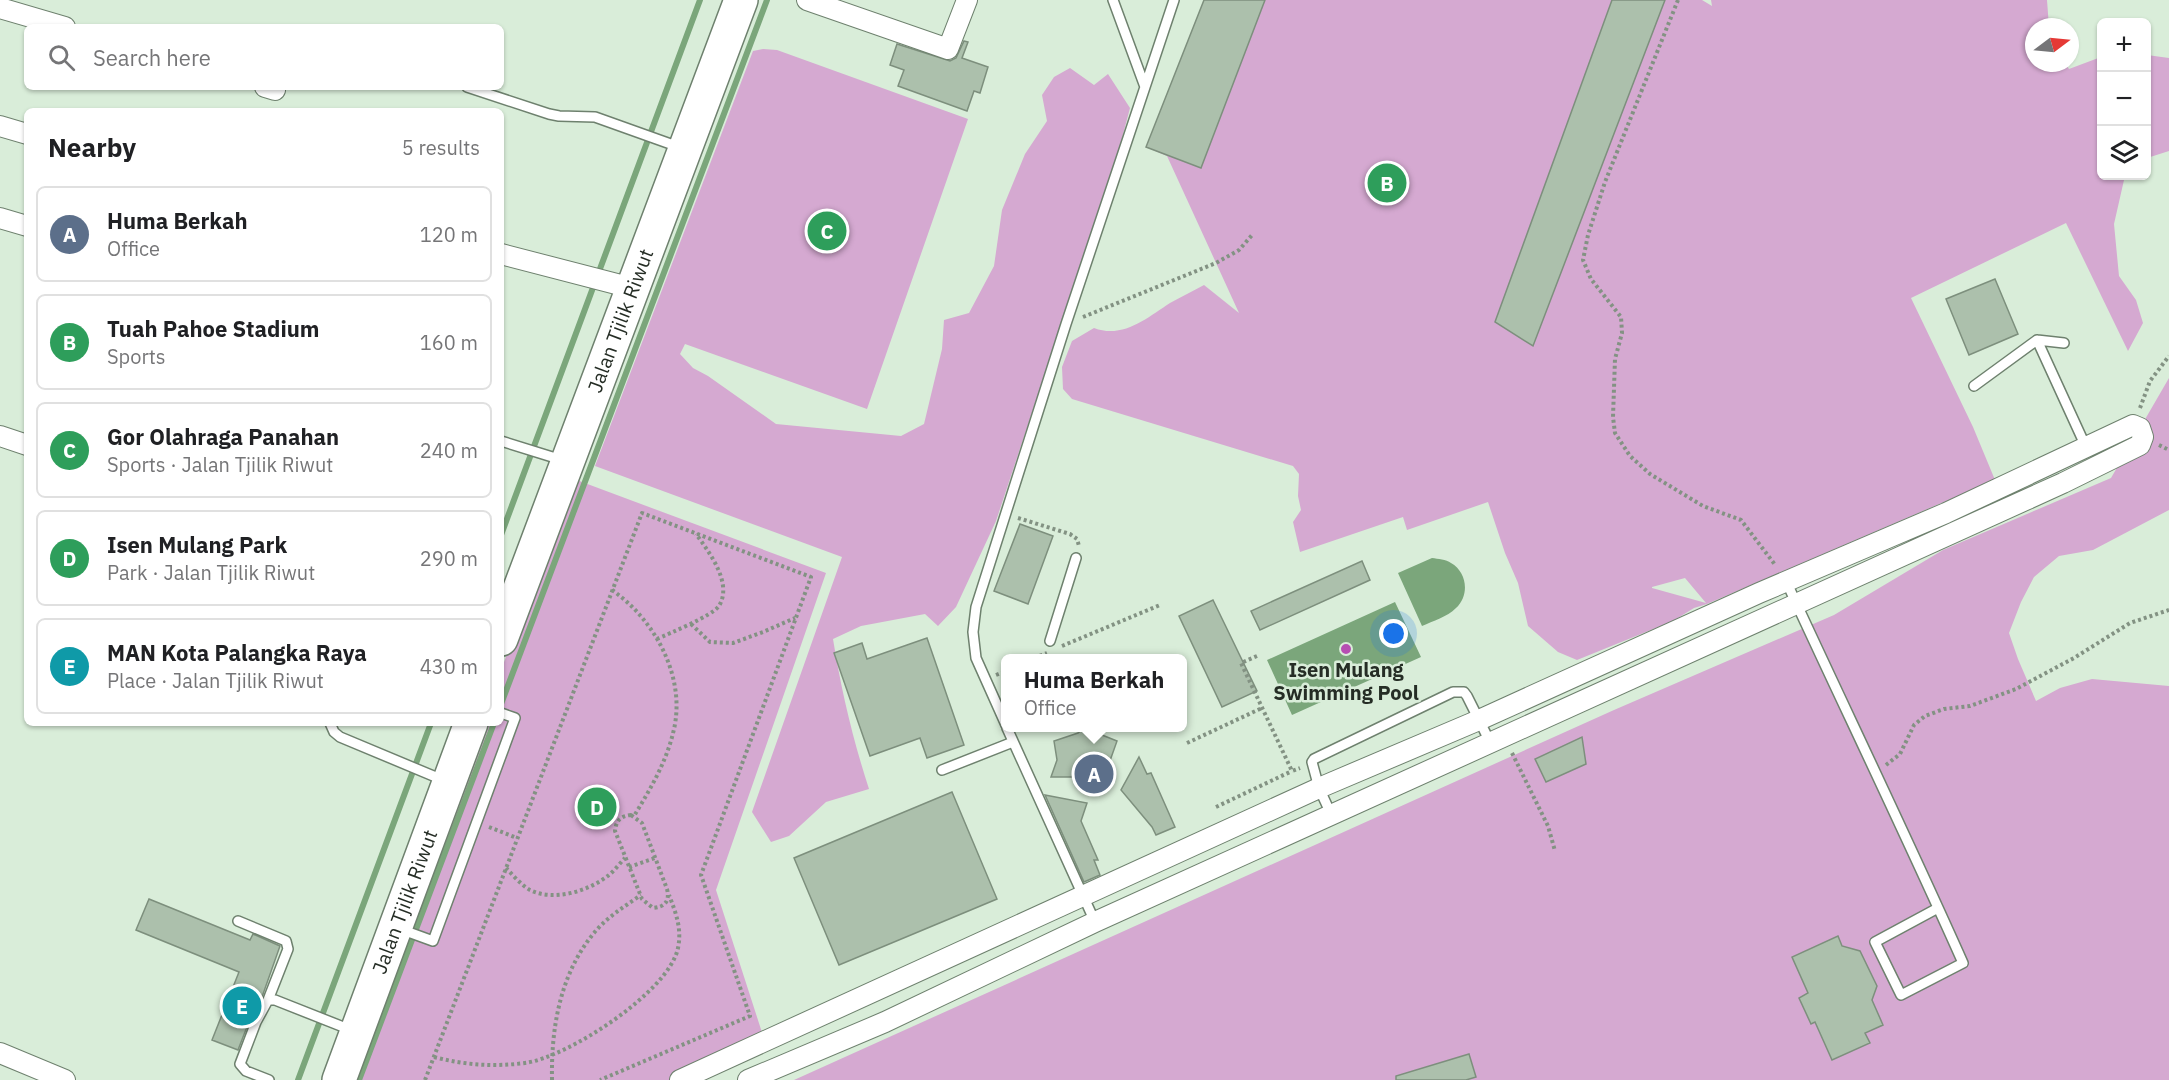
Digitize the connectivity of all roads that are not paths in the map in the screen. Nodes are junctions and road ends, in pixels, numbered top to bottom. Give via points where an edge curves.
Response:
1 (741, 0) edge
2 (807, 0) edge
3 (967, 0) edge
4 (1113, 0) edge
5 (1174, 0) edge
6 (0, 8) edge
7 (55, 24) edge
8 (1145, 87) junction
9 (475, 90) edge
10 (0, 126) edge
11 (24, 133) edge
12 (684, 149) junction
13 (0, 218) edge
14 (24, 225) edge
15 (504, 255) edge
16 (632, 288) junction
17 (2037, 340) junction
18 (2064, 343) dead end
19 (1974, 386) dead end
20 (0, 436) edge
21 (504, 442) edge
22 (24, 444) edge
23 (2086, 447) junction
24 (567, 462) junction
25 (1076, 558) road end
26 (1786, 581) junction
27 (1797, 603) junction
28 (504, 627) edge
29 (1050, 642) dead end
30 (504, 714) edge
31 (1001, 715) edge
32 (1479, 720) junction
33 (331, 726) edge
34 (470, 726) edge
35 (1009, 732) edge
36 (1497, 739) junction
37 (1013, 742) junction
38 (942, 770) dead end
39 (449, 783) junction
40 (1319, 788) junction
41 (1331, 814) junction
42 (1082, 894) junction
43 (1938, 908) junction
44 (238, 921) dead end
45 (1095, 922) junction
46 (395, 927) junction
47 (268, 1000) junction
48 (356, 1032) junction
49 (0, 1053) edge
50 (65, 1080) edge
51 (269, 1080) edge
52 (339, 1080) edge
53 (680, 1080) edge
54 (748, 1080) edge

1 - 12 highway, Jalan Tjilik Riwut
2 - 3 street via 948,49
4 - 8 lane
5 - 8 lane
6 - 7 street
8 - 31 lane via 976,607 976,658
9 - 12 lane via 559,117 595,117
10 - 11 street
12 - 16 highway, Jalan Tjilik Riwut
13 - 14 street
15 - 16 street
16 - 24 highway, Jalan Tjilik Riwut
17 - 18 lane
17 - 19 lane
17 - 23 lane
20 - 22 street
21 - 24 lane
23 - 26 street via 1946,513
23 - 27 street via 2133,425 2140,428 2143,436 2140,445 2063,483
24 - 28 highway, Jalan Tjilik Riwut
25 - 29 lane
26 - 27 lane
26 - 32 street
27 - 36 street
27 - 43 lane
30 - 46 lane via 515,718 433,941
32 - 36 lane
32 - 40 street
32 - 40 lane via 1464,692 1457,691 1317,757 1312,762
33 - 39 lane via 340,737
34 - 39 highway, Jalan Tjilik Riwut
35 - 37 lane
36 - 41 street
37 - 38 lane
37 - 42 lane
39 - 46 highway, Jalan Tjilik Riwut
40 - 41 lane
40 - 42 street
41 - 45 street
42 - 45 lane
42 - 53 street
43 - 43 lane via 1963,963 1900,995 1875,942
44 - 47 lane via 286,941 288,949
45 - 54 street via 885,1022
46 - 48 highway, Jalan Tjilik Riwut
47 - 48 lane
47 - 51 lane via 240,1064 246,1071
48 - 52 highway, Jalan Tjilik Riwut
49 - 50 street

